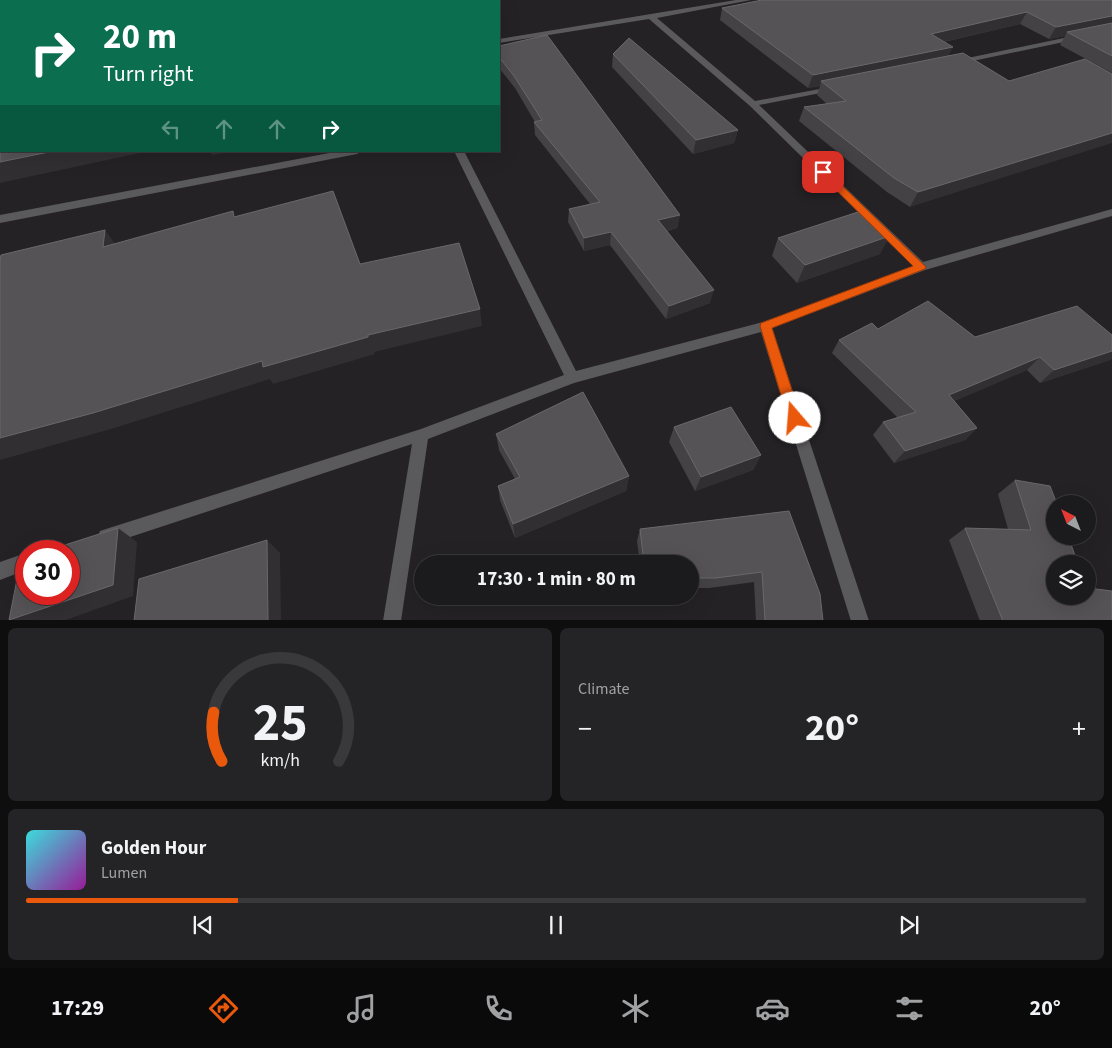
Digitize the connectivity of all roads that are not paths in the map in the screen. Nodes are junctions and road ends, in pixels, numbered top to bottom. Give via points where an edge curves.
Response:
1 (748, 0) edge
2 (650, 17) junction
3 (1112, 30) edge
4 (500, 41) edge
5 (947, 64) edge
6 (840, 86) edge
7 (753, 104) junction
8 (352, 152) edge
9 (459, 152) edge
10 (1112, 212) edge
11 (0, 219) edge
12 (921, 267) junction
13 (765, 326) junction
14 (572, 378) junction
15 (421, 435) junction
16 (90, 542) edge
17 (15, 566) edge
18 (0, 571) edge
19 (392, 620) edge
20 (860, 620) edge

1 - 2 street
2 - 4 street
2 - 7 street
3 - 5 street
6 - 7 street
7 - 12 street
8 - 11 street
9 - 14 street
10 - 12 street
12 - 13 street
13 - 14 street
13 - 20 street
14 - 15 street
15 - 16 street
15 - 19 street
17 - 18 street

